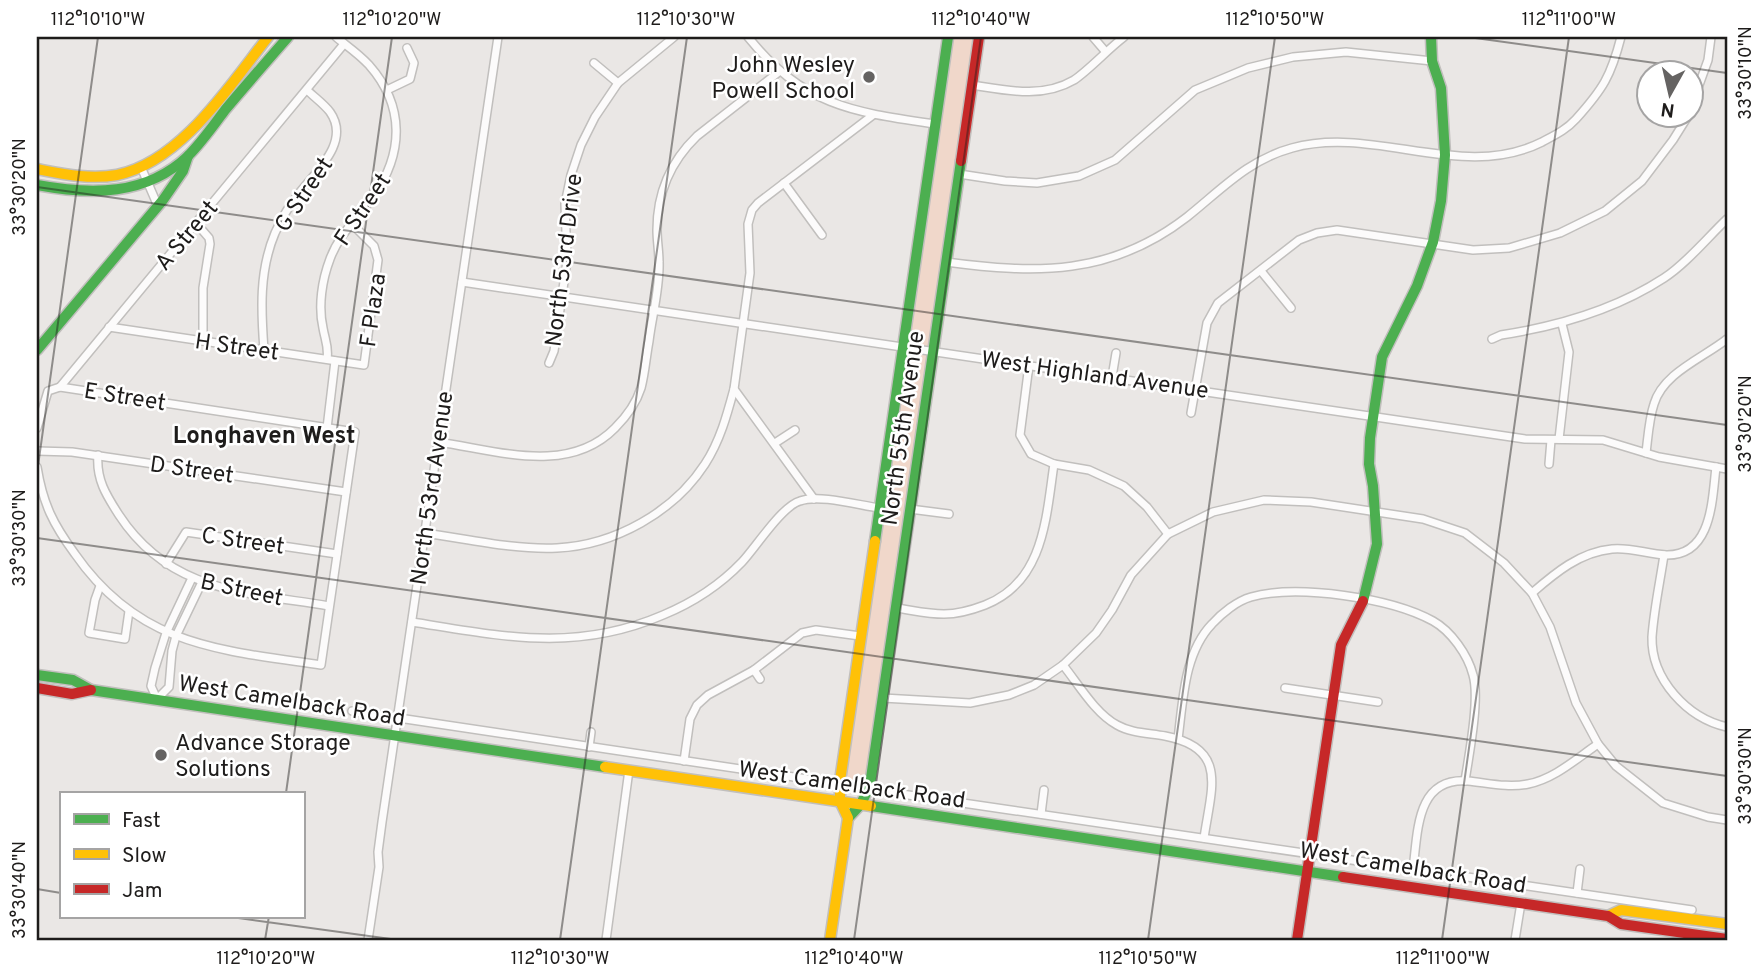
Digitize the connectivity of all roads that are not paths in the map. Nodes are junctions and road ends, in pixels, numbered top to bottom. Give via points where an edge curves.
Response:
1 (268, 37) edge
2 (288, 37) edge
3 (336, 37) edge
4 (498, 37) edge
5 (674, 37) edge
6 (748, 37) edge
7 (948, 37) edge
8 (979, 37) edge
9 (1093, 37) edge
10 (1124, 37) edge
11 (1431, 37) edge
12 (1621, 37) edge
13 (1711, 37) edge
14 (344, 44) junction
15 (407, 48) dead end
16 (1105, 51) junction
17 (1432, 61) junction
18 (594, 63) dead end
19 (780, 71) junction
20 (1704, 71) edge
21 (618, 83) junction
22 (972, 85) junction
23 (307, 90) junction
24 (387, 90) junction
25 (873, 115) junction
26 (935, 124) junction
27 (1679, 130) edge
28 (188, 155) junction
29 (1445, 155) junction
30 (141, 167) junction
31 (37, 169) edge
32 (959, 174) junction
33 (149, 183) junction
34 (784, 183) junction
35 (37, 185) edge
36 (157, 204) junction
37 (1727, 219) edge
38 (196, 223) junction
39 (351, 223) junction
40 (822, 235) dead end
41 (1433, 242) junction
42 (946, 262) junction
43 (1261, 271) junction
44 (462, 282) junction
45 (561, 296) junction
46 (1291, 308) dead end
47 (653, 310) junction
48 (743, 323) junction
49 (1562, 324) junction
50 (110, 327) junction
51 (1492, 339) dead end
52 (203, 341) junction
53 (1724, 342) edge
54 (902, 346) junction
55 (37, 350) edge
56 (264, 350) junction
57 (933, 351) junction
58 (1116, 353) dead end
59 (1727, 354) edge
60 (331, 360) junction
61 (549, 363) dead end
62 (364, 365) joint
63 (1029, 365) junction
64 (1112, 377) junction
65 (60, 387) junction
66 (734, 389) junction
67 (1196, 389) junction
68 (1191, 413) dead end
69 (1373, 415) junction
70 (37, 428) edge
71 (327, 428) junction
72 (795, 430) dead end
73 (1555, 439) junction
74 (438, 442) junction
75 (775, 443) junction
76 (37, 451) edge
77 (1646, 453) junction
78 (98, 455) junction
79 (1054, 464) junction
80 (1549, 464) dead end
81 (37, 467) edge
82 (1716, 467) junction
83 (1727, 469) edge
84 (346, 492) junction
85 (814, 499) junction
86 (879, 508) junction
87 (910, 509) junction
88 (1374, 511) junction
89 (949, 514) dead end
90 (425, 533) junction
91 (1168, 534) junction
92 (337, 554) junction
93 (1664, 555) junction
94 (166, 564) junction
95 (192, 578) junction
96 (202, 582) junction
97 (100, 586) junction
98 (1532, 593) junction
99 (1364, 599) junction
100 (329, 606) junction
101 (896, 608) junction
102 (129, 611) junction
103 (412, 622) junction
104 (166, 633) junction
105 (176, 636) junction
106 (860, 636) junction
107 (1063, 665) junction
108 (754, 670) junction
109 (37, 675) edge
110 (760, 679) dead end
111 (37, 688) edge
112 (1285, 688) dead end
113 (91, 690) junction
114 (1332, 694) junction
115 (883, 698) junction
116 (157, 699) junction
117 (1378, 702) dead end
118 (352, 711) dead end
119 (398, 718) junction
120 (1727, 727) edge
121 (591, 732) dead end
122 (395, 736) junction
123 (1178, 739) junction
124 (1598, 744) junction
125 (589, 747) junction
126 (684, 761) junction
127 (629, 770) junction
128 (814, 780) dead end
129 (1465, 781) junction
130 (1044, 790) dead end
131 (881, 791) dead end
132 (840, 801) junction
133 (861, 804) junction
134 (1041, 814) junction
135 (848, 818) junction
136 (1727, 820) edge
137 (1204, 838) junction
138 (1308, 853) junction
139 (1413, 869) junction
140 (1580, 869) dead end
141 (1306, 870) junction
142 (1577, 893) junction
143 (1521, 903) junction
144 (1692, 910) dead end
145 (1675, 912) junction
146 (1608, 915) junction
147 (1727, 924) edge
148 (1727, 939) edge
149 (368, 940) edge
150 (606, 940) edge
151 (830, 940) edge
152 (1297, 940) edge
153 (1515, 940) edge

1 - 30 street via 178,144
2 - 28 street
3 - 14 street, F Street
4 - 44 street, North 53rd Avenue
5 - 21 street, North 53rd Drive
6 - 19 street
7 - 26 street, North 55th Avenue
8 - 22 street, North 55th Avenue
9 - 16 street
10 - 16 street
11 - 17 street
12 - 29 street via 1613,68 1597,97 1565,130 1527,150 1494,157
13 - 20 street
14 - 23 street, A Street
14 - 24 street, F Street via 367,62
15 - 24 street via 414,63 410,79
16 - 22 street via 1074,80 1033,92
17 - 29 street via 1441,88
17 - 32 street via 1346,52 1293,57 1248,68 1195,90 1115,160 1079,176 1037,183
18 - 21 street
19 - 25 street via 821,98
19 - 47 street via 697,136 668,171 658,209 660,264
21 - 45 street, North 53rd Drive via 587,132 571,175
22 - 32 street, North 55th Avenue
23 - 38 street, A Street
23 - 56 street, G Street via 331,113 335,140 331,153 289,207 272,241 261,295
24 - 39 street, F Street via 395,119 395,153 384,180
25 - 26 street
25 - 34 street
26 - 54 street, North 55th Avenue
27 - 41 street via 1642,181 1605,211 1560,233 1509,248 1473,250
28 - 33 street
28 - 36 street via 183,171
29 - 41 street
29 - 42 street via 1355,142 1299,146 1255,162 1175,226 1105,259 1026,271
30 - 31 street via 92,177
30 - 33 street
32 - 42 street, North 55th Avenue
33 - 35 street via 99,193
33 - 36 street
34 - 40 street
34 - 48 street via 758,203 750,217 750,273
36 - 55 street
37 - 49 street via 1666,277 1613,306
38 - 50 street, A Street
38 - 52 street via 210,244 203,288
39 - 60 street, F Street via 336,244 325,274 321,316
39 - 62 street, F Plaza via 374,246 378,260
41 - 43 street via 1337,230 1317,233 1299,240
41 - 69 street via 1382,357
42 - 57 street, North 55th Avenue
43 - 46 street
43 - 67 street via 1218,303 1207,323
44 - 45 street, West Highland Avenue
44 - 74 street, North 53rd Avenue
45 - 47 street, West Highland Avenue
45 - 61 street, North 53rd Drive
47 - 48 street, West Highland Avenue
47 - 74 street via 636,400 622,421 596,444 569,455 542,457
48 - 54 street, West Highland Avenue
48 - 66 street
49 - 51 street
49 - 73 street via 1569,352
50 - 52 street, H Street
50 - 65 street, A Street
52 - 56 street, H Street
53 - 59 street
53 - 77 street via 1661,388 1653,405
54 - 57 street, West Highland Avenue
54 - 86 street, North 55th Avenue
56 - 60 street, H Street
57 - 63 street, West Highland Avenue
57 - 87 street, North 55th Avenue
58 - 64 street
60 - 62 street, H Street
60 - 71 street, F Street
63 - 64 street, West Highland Avenue
63 - 79 street via 1020,435 1031,454
64 - 67 street, West Highland Avenue
65 - 70 street, A Street via 48,391
65 - 71 street, E Street
66 - 75 street
66 - 90 street via 722,431 694,479 665,507 631,528 595,542 556,548
67 - 68 street
67 - 69 street, West Highland Avenue
69 - 73 street, West Highland Avenue via 1525,439
69 - 88 street via 1369,464
71 - 84 street, E Street via 355,432
72 - 75 street
73 - 77 street, West Highland Avenue via 1602,440
73 - 80 street
74 - 90 street, North 53rd Avenue
75 - 85 street
76 - 78 street, D Street
77 - 82 street, West Highland Avenue
78 - 84 street, D Street
78 - 94 street, B Street via 98,476 112,505 136,538
79 - 91 street via 1090,470 1124,486
79 - 101 street via 1037,552 1027,573 1000,599 944,614
81 - 97 street via 55,526
82 - 83 street, West Highland Avenue
82 - 93 street via 1707,525 1700,539 1692,549
84 - 92 street
85 - 86 street
85 - 103 street via 788,506 740,564 699,596 631,626 548,640
86 - 106 street, North 55th Avenue
87 - 89 street
87 - 101 street, North 55th Avenue
88 - 91 street via 1264,500 1213,512
88 - 98 street via 1423,519 1465,533 1504,563
88 - 99 street via 1377,544
90 - 103 street, North 53rd Avenue
91 - 107 street via 1131,575 1096,633
92 - 94 street, C Street via 186,532
92 - 100 street
93 - 98 street via 1633,549 1591,553 1562,567
93 - 120 street via 1652,638 1655,659 1678,701
94 - 95 street, B Street
95 - 96 street, B Street
95 - 104 street
96 - 100 street, B Street
96 - 105 street
97 - 102 street
97 - 102 street via 89,633 125,639
98 - 124 street via 1550,627 1576,703
99 - 114 street via 1341,645
99 - 123 street via 1293,591 1250,597 1228,610 1198,643 1188,670
99 - 129 street via 1434,622 1452,636 1464,656 1474,676 1474,719
100 - 105 street via 321,665 219,649
101 - 115 street, North 55th Avenue
102 - 104 street
103 - 119 street, North 53rd Avenue
104 - 105 street
104 - 116 street via 151,686
105 - 116 street via 169,687
106 - 108 street via 808,631
106 - 132 street, North 55th Avenue
107 - 115 street via 1034,685 970,703
107 - 123 street via 1114,723
108 - 110 street
108 - 126 street via 697,705 690,719
109 - 113 street, West Camelback Road via 73,680
111 - 113 street, West Camelback Road via 72,694
112 - 114 street
113 - 116 street, West Camelback Road
114 - 117 street
114 - 138 street
115 - 133 street, North 55th Avenue via 870,785
116 - 122 street, West Camelback Road
118 - 119 street, West Camelback Road
119 - 122 street, North 53rd Avenue
119 - 125 street, West Camelback Road
121 - 125 street
122 - 127 street, West Camelback Road
122 - 149 street, North 53rd Avenue
123 - 137 street via 1193,744 1211,766
124 - 129 street via 1539,781 1506,786
124 - 136 street via 1616,766 1663,803
125 - 126 street, West Camelback Road
126 - 128 street, West Camelback Road
127 - 132 street, West Camelback Road
127 - 150 street
129 - 139 street via 1439,787 1424,803
130 - 134 street
131 - 134 street, West Camelback Road
132 - 133 street, West Camelback Road
132 - 135 street, North 55th Avenue
133 - 135 street, North 55th Avenue
133 - 141 street, West Camelback Road
134 - 137 street, West Camelback Road
135 - 151 street
137 - 138 street, West Camelback Road
138 - 139 street, West Camelback Road
138 - 141 street
139 - 142 street, West Camelback Road
140 - 142 street
141 - 143 street, West Camelback Road
141 - 152 street
142 - 145 street, West Camelback Road
143 - 146 street, West Camelback Road
143 - 153 street
144 - 145 street, West Camelback Road
145 - 146 street, West Camelback Road via 1621,910
145 - 147 street, West Camelback Road
146 - 148 street, West Camelback Road via 1621,924

